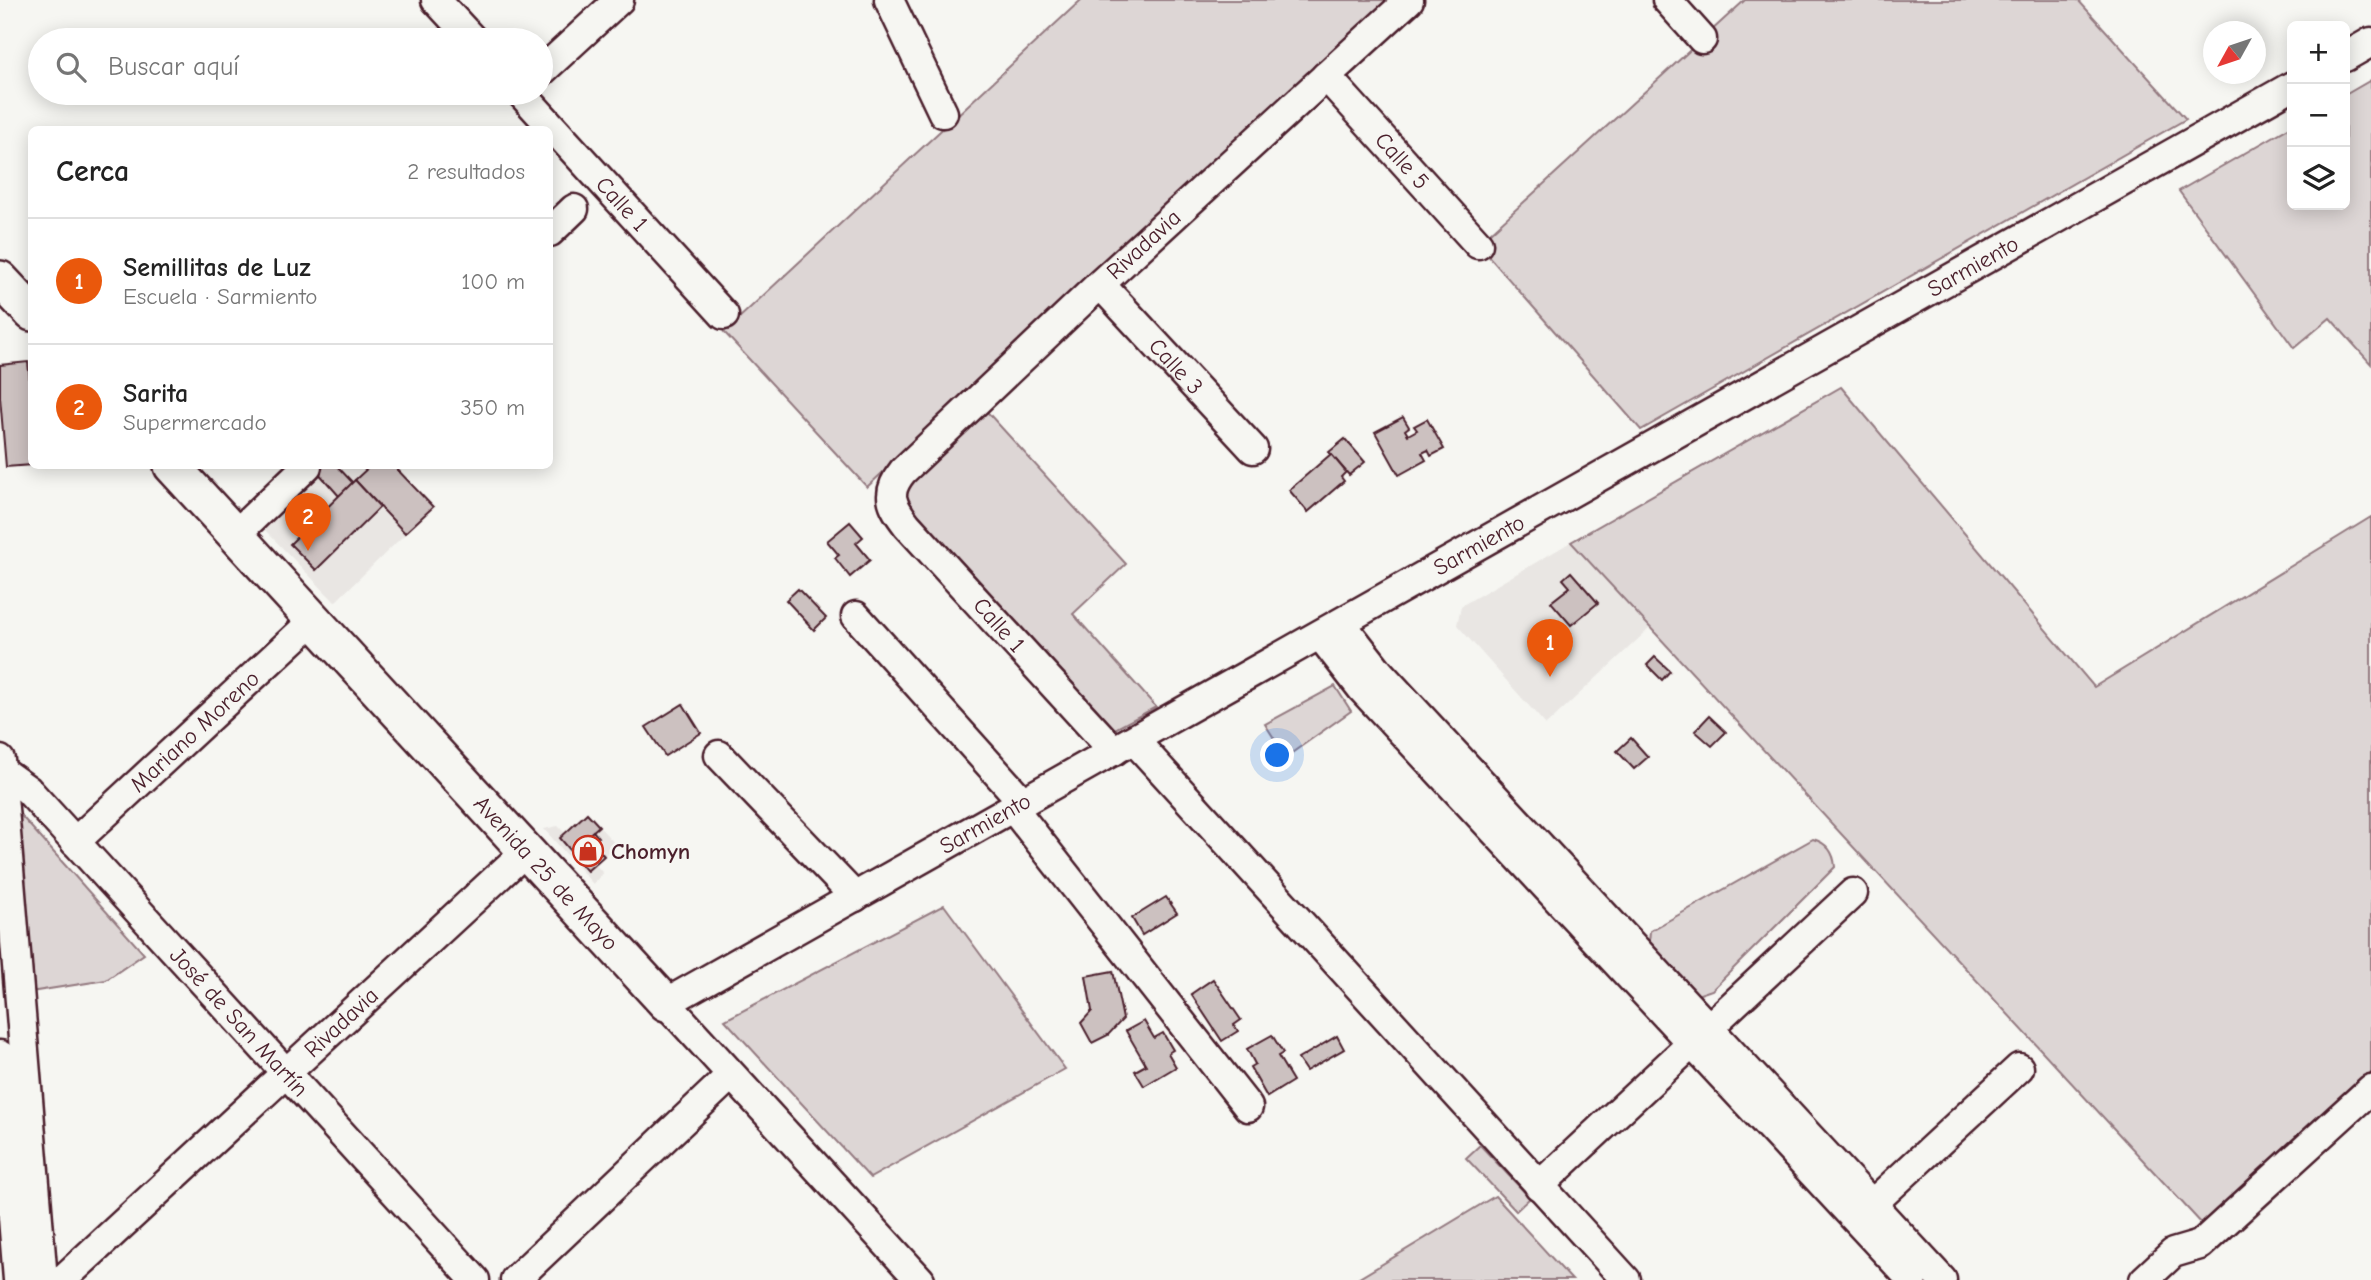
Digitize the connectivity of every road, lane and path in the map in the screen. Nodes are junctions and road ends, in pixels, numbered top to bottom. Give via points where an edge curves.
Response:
1 (436, 0) edge
2 (889, 0) edge
3 (1409, 0) edge
4 (1667, 0) edge
5 (609, 4) edge
6 (462, 28) edge
7 (1702, 39) dead end
8 (2371, 42) edge
9 (2350, 54) edge
10 (553, 60) edge
11 (1326, 76) junction
12 (2287, 89) edge
13 (532, 105) edge
14 (943, 113) dead end
15 (551, 126) edge
16 (553, 128) edge
17 (574, 209) dead end
18 (553, 229) edge
19 (1478, 244) dead end
20 (0, 279) edge
21 (1100, 284) junction
22 (28, 309) edge
23 (724, 315) dead end
24 (1252, 449) dead end
25 (175, 469) edge
26 (304, 469) edge
27 (891, 496) joint
28 (235, 535) junction
29 (856, 616) dead end
30 (314, 621) junction
31 (1330, 629) junction
32 (1124, 745) junction
33 (719, 755) dead end
34 (0, 766) edge
35 (1018, 805) junction
36 (75, 842) junction
37 (526, 851) junction
38 (1853, 893) dead end
39 (855, 897) junction
40 (666, 1003) junction
41 (1700, 1036) junction
42 (0, 1055) edge
43 (2019, 1068) dead end
44 (286, 1073) junction
45 (732, 1075) junction
46 (2371, 1089) edge
47 (1248, 1107) dead end
48 (1539, 1186) junction
49 (1863, 1211) junction
50 (18, 1280) edge
51 (43, 1280) edge
52 (62, 1280) edge
53 (475, 1280) edge
54 (515, 1280) edge
55 (920, 1280) edge
56 (1626, 1280) edge
57 (1912, 1280) edge
58 (1942, 1280) edge
59 (2144, 1280) edge

1 - 6 street
2 - 14 street
3 - 11 street, Rivadavia
4 - 7 street
5 - 10 street
8 - 9 street
11 - 19 street, Calle 5
11 - 21 street, Rivadavia
12 - 31 street, Sarmiento
13 - 15 street, Calle 1
16 - 23 street, Calle 1
17 - 18 street
20 - 22 main road
21 - 24 street, Calle 3
21 - 27 street, Rivadavia via 903,471 893,483
25 - 28 main road, Avenida 25 de Mayo
26 - 28 street
27 - 32 street, Calle 1 via 907,524
28 - 30 main road, Avenida 25 de Mayo
29 - 35 street
30 - 36 street, Mariano Moreno
30 - 37 main road, Avenida 25 de Mayo
31 - 32 street, Sarmiento
31 - 41 street via 1382,693
32 - 35 street, Sarmiento
32 - 48 street, Calle 1
33 - 39 street
34 - 36 street, José de San Martín
34 - 51 street
35 - 39 street, Sarmiento
35 - 47 street
36 - 44 street, José de San Martín
37 - 40 main road, Avenida 25 de Mayo
37 - 44 street, Rivadavia
38 - 41 street
39 - 40 street, Sarmiento
40 - 45 street, Avenida 25 de Mayo
41 - 48 street
41 - 49 street
42 - 50 street
43 - 49 street
44 - 52 street, Rivadavia
44 - 53 street, José de San Martín
45 - 54 street
45 - 55 street, Avenida 25 de Mayo
46 - 59 street via 2200,1245 2173,1253
48 - 56 street, Calle 1
49 - 57 street
49 - 58 street

